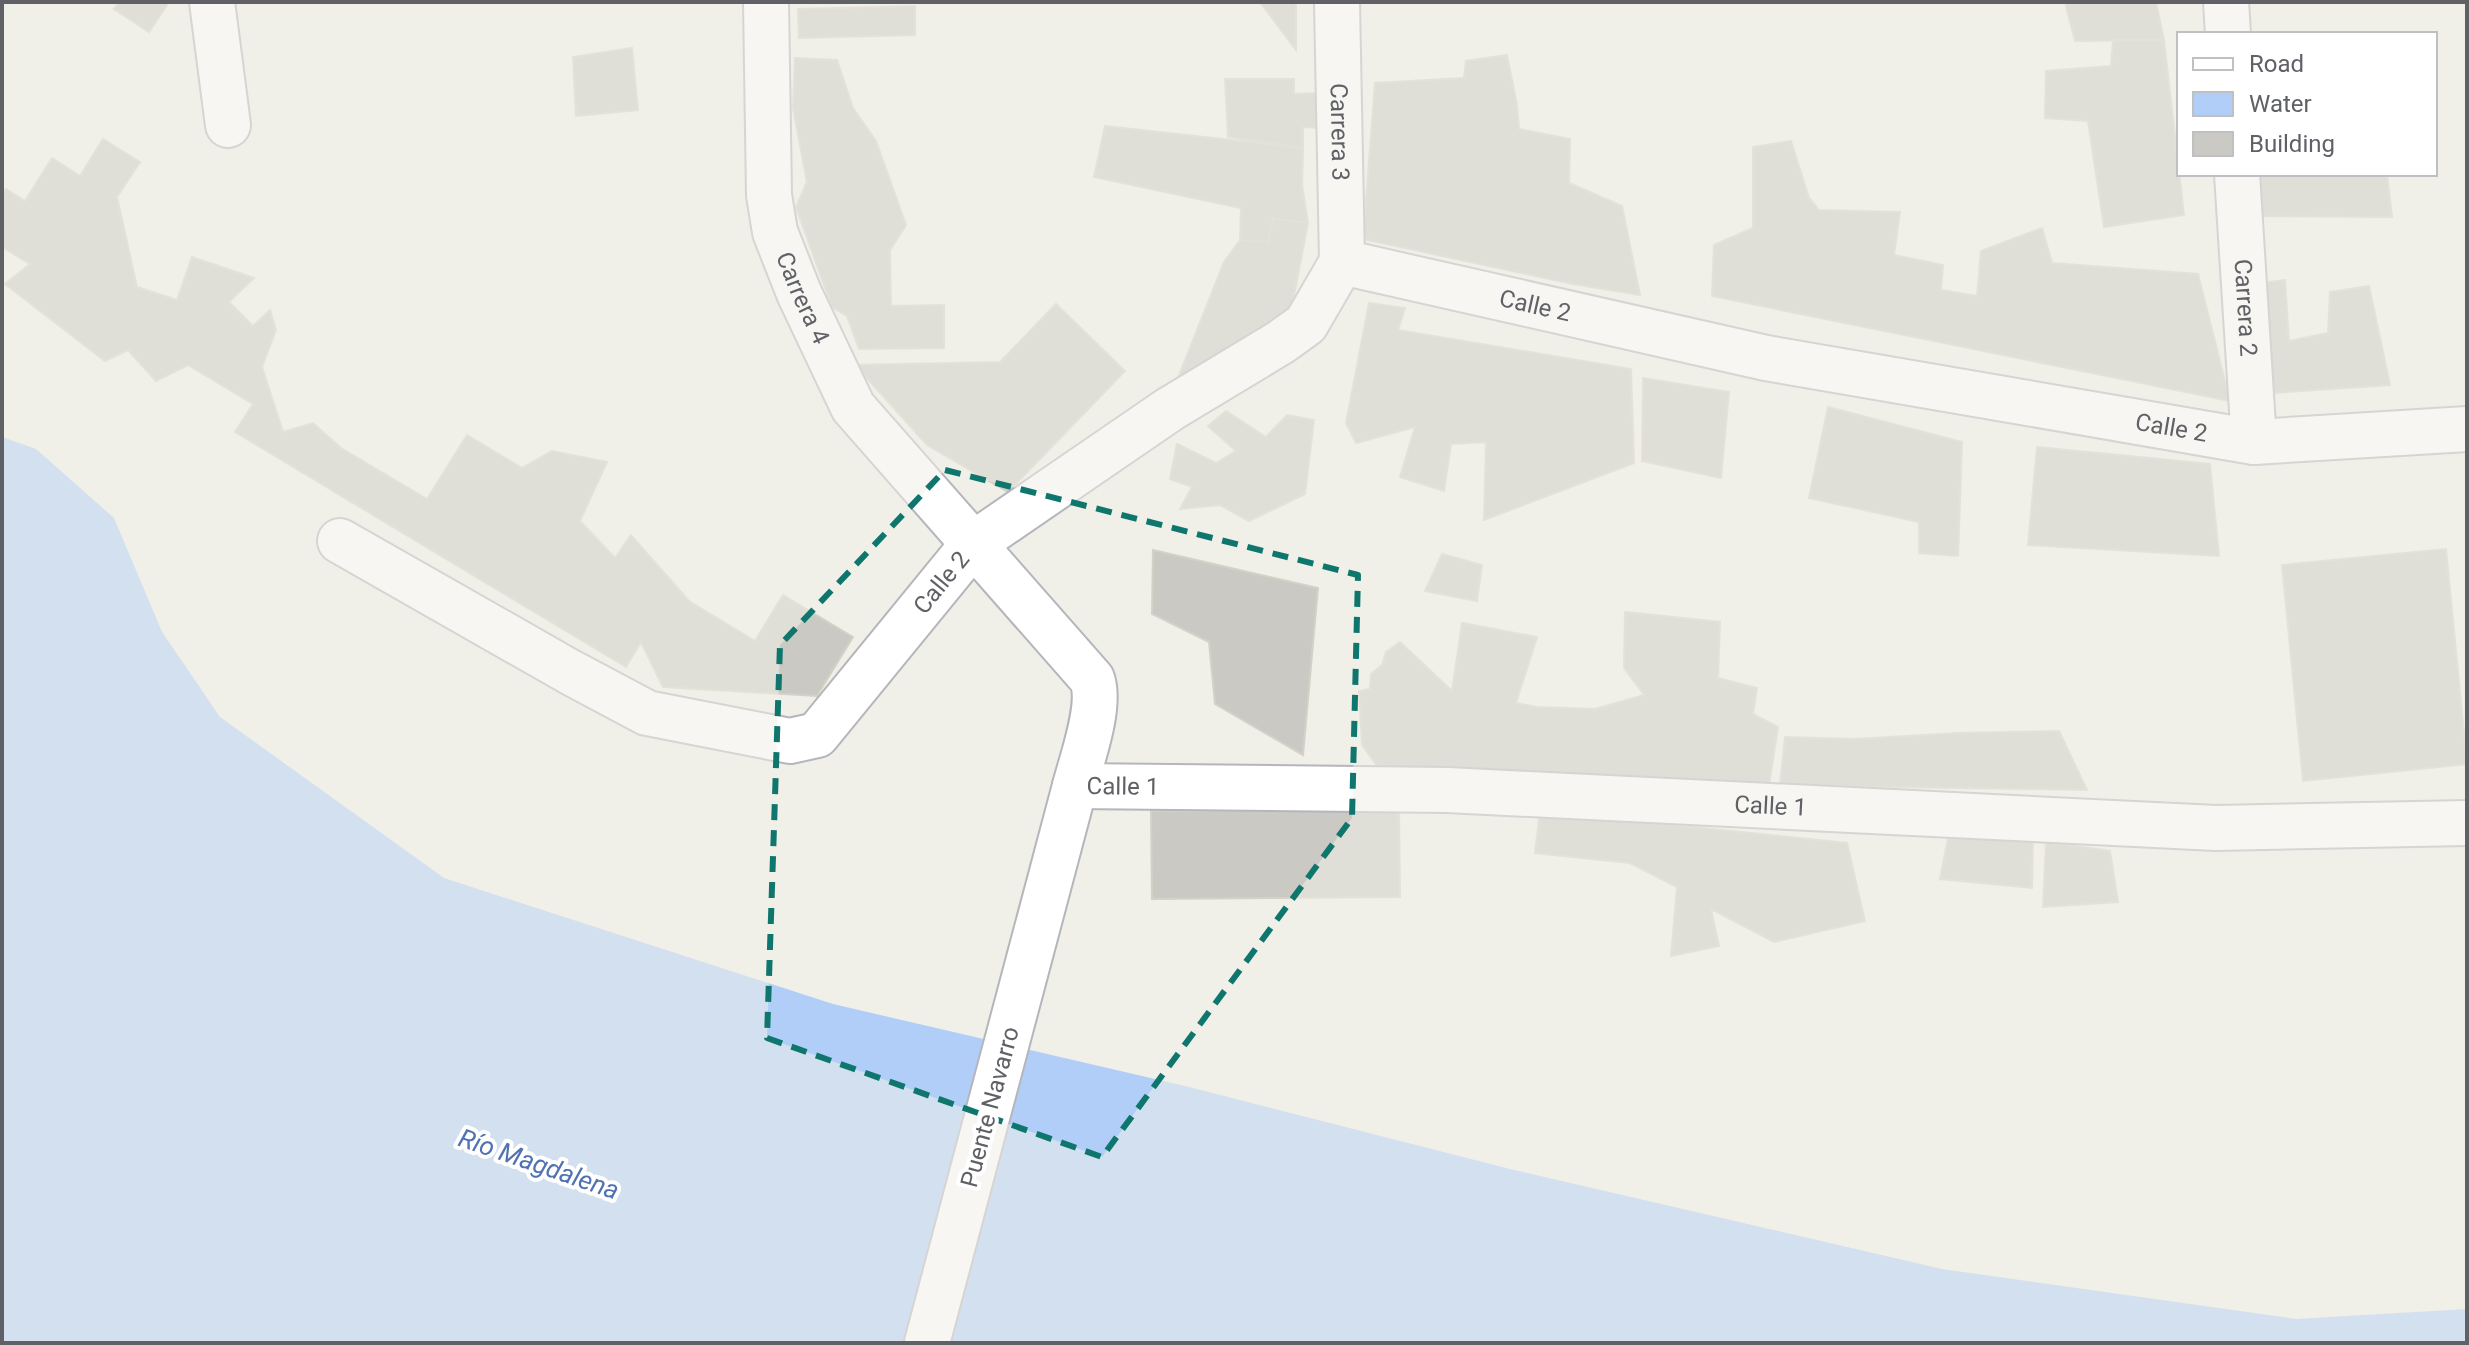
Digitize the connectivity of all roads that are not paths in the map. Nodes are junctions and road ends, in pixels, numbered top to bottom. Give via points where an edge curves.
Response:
1 (212, 2) edge
2 (766, 2) edge
3 (1337, 2) edge
4 (2226, 2) edge
5 (2228, 32) edge
6 (228, 125) dead end
7 (2237, 176) edge
8 (1342, 262) junction
9 (2467, 429) edge
10 (2254, 442) junction
11 (340, 541) dead end
12 (973, 544) junction
13 (1075, 786) junction
14 (2467, 823) edge
15 (927, 1343) edge

1 - 6 street
2 - 12 street, Carrera 4 via 769,195 780,244 853,407
3 - 8 street, Carrera 3
4 - 5 street
7 - 10 street, Carrera 2
8 - 10 street, Calle 2 via 1766,358
8 - 12 street, Calle 2 via 1306,324 1170,409
9 - 10 street, Calle 2
11 - 12 street, Calle 2 via 647,713 790,741 817,735
12 - 13 street, Carrera 4 via 1092,679 1094,700
13 - 14 street, Calle 1 via 1447,790 2216,828
13 - 15 street, Puente Navarro

